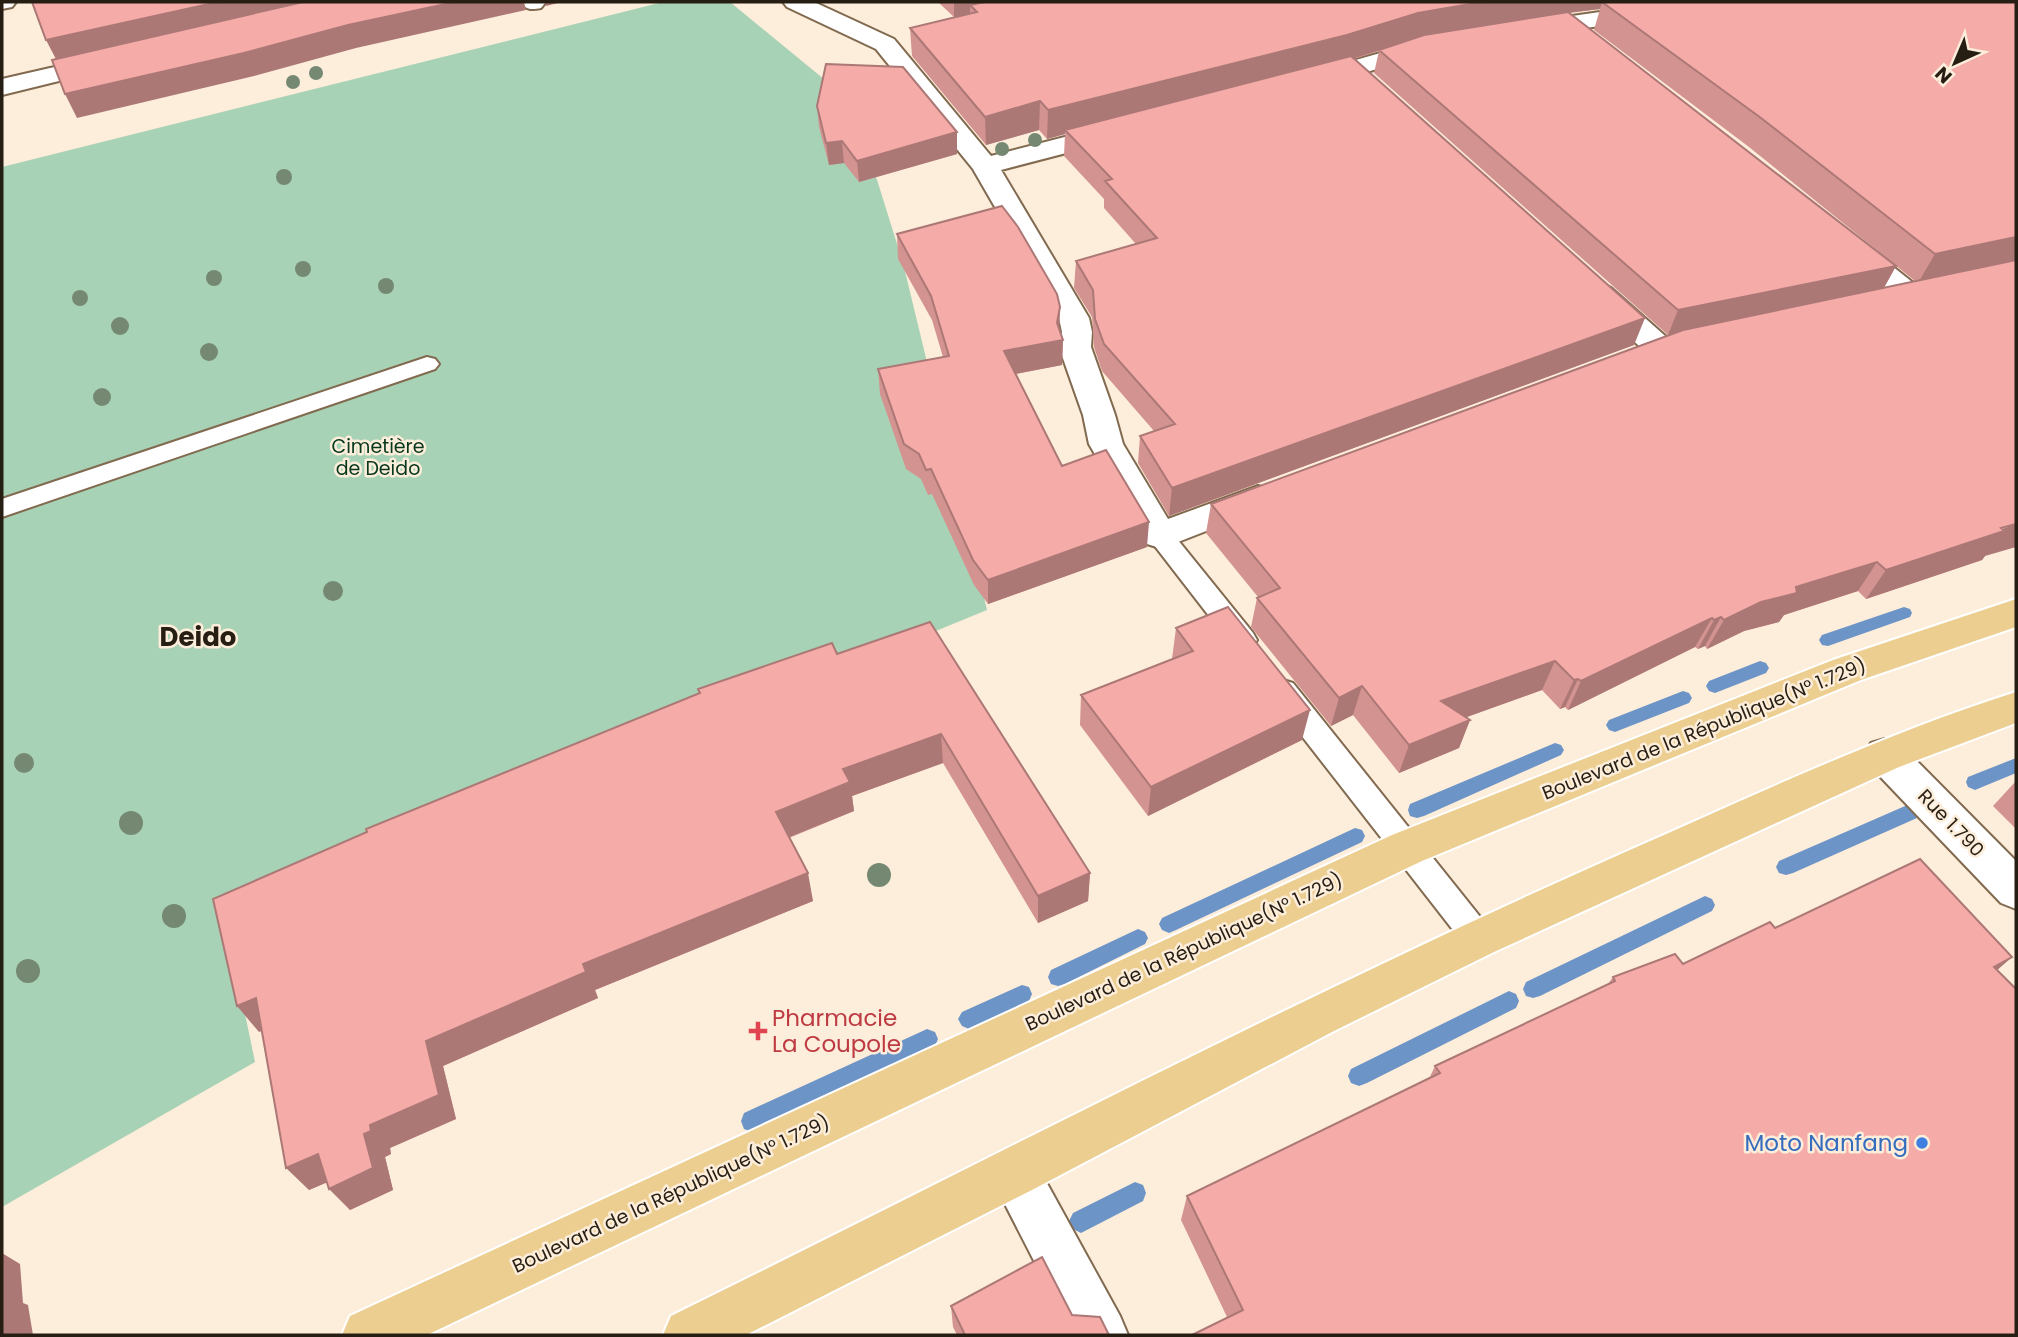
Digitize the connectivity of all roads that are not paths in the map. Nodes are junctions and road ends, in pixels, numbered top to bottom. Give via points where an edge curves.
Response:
1 (795, 2) edge
2 (1718, 2) edge
3 (1565, 23) junction
4 (1502, 33) edge
5 (1451, 41) edge
6 (1596, 47) edge
7 (136, 55) edge
8 (2, 87) edge
9 (1286, 87) edge
10 (1142, 125) edge
11 (985, 166) junction
12 (1824, 225) edge
13 (1579, 275) edge
14 (1871, 304) edge
15 (1661, 350) edge
16 (427, 364) dead end
17 (1289, 487) edge
18 (2, 508) edge
19 (1160, 535) junction
20 (2016, 613) edge
21 (2016, 707) edge
22 (1885, 755) junction
23 (1407, 848) junction
24 (2016, 890) edge
25 (1478, 938) junction
26 (1014, 1172) junction
27 (369, 1335) edge
28 (690, 1335) edge
29 (1101, 1335) edge

1 - 11 street via 898,41
2 - 3 street
3 - 4 street
3 - 6 street
5 - 9 street via 1412,50 1362,79
7 - 8 street
10 - 11 street
11 - 19 street via 1074,318 1075,347 1106,444
12 - 14 street via 1923,293
13 - 15 street
16 - 18 lane
17 - 19 street
19 - 23 lane
20 - 23 main road, Boulevard de la République(N° 1.729) via 1847,670
21 - 22 main road
22 - 24 street, Rue 1.790
22 - 25 main road
23 - 25 lane
23 - 27 main road, Boulevard de la République(N° 1.729)
25 - 26 main road
26 - 28 main road
26 - 29 street

